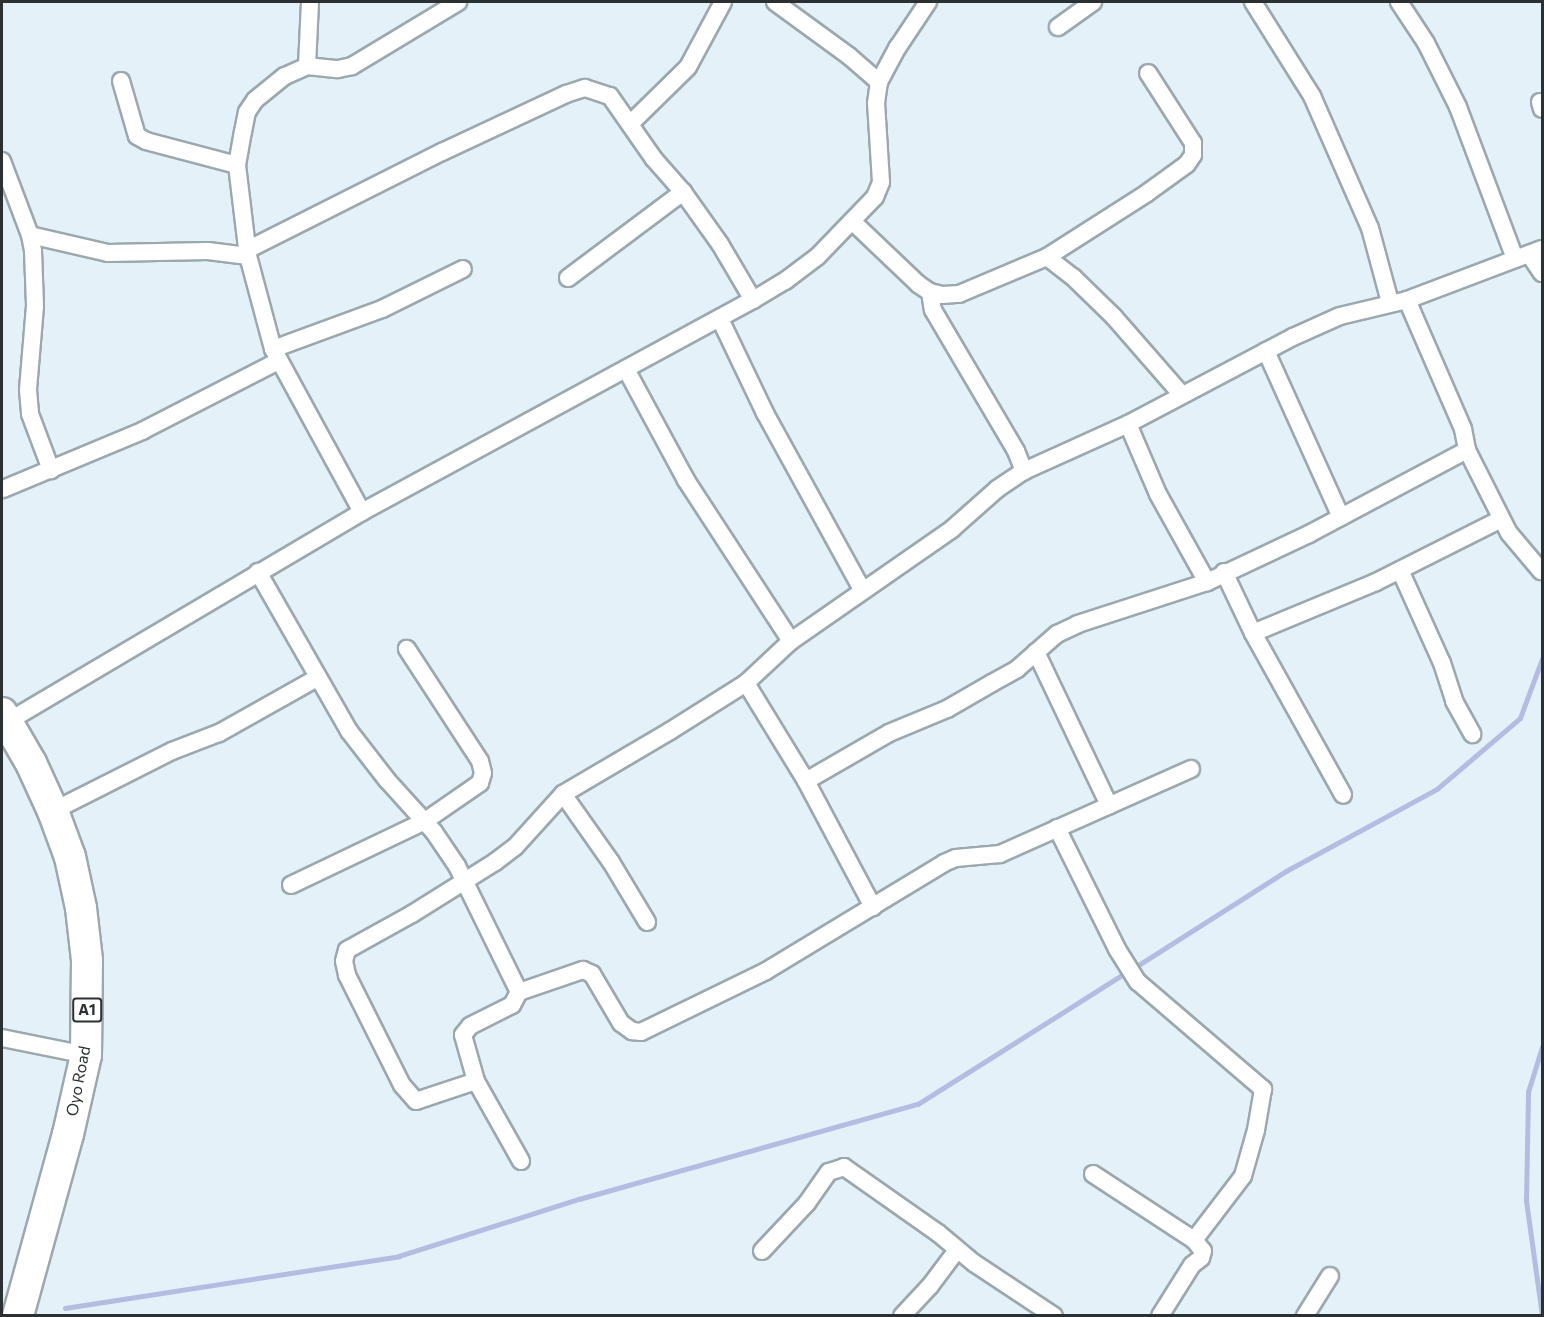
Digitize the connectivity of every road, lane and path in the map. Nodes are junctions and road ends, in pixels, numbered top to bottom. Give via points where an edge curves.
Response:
1 (310, 2) edge
2 (458, 2) edge
3 (723, 2) edge
4 (775, 2) edge
5 (928, 2) edge
6 (1093, 2) edge
7 (1253, 2) edge
8 (1399, 2) edge
9 (1058, 27) dead end
10 (307, 66) junction
11 (1148, 73) dead end
12 (121, 81) dead end
13 (879, 82) junction
14 (630, 124) junction
15 (2, 161) edge
16 (237, 165) junction
17 (683, 192) junction
18 (853, 222) junction
19 (30, 236) junction
20 (247, 253) junction
21 (1529, 254) edge
22 (1047, 257) junction
23 (464, 269) dead end
24 (1542, 273) edge
25 (568, 278) dead end
26 (930, 292) junction
27 (753, 300) junction
28 (1407, 300) junction
29 (1390, 302) junction
30 (720, 319) junction
31 (1266, 351) junction
32 (276, 355) junction
33 (626, 369) junction
34 (1182, 394) junction
35 (1128, 424) junction
36 (1467, 450) junction
37 (51, 471) junction
38 (1024, 471) junction
39 (3, 489) dead end
40 (362, 512) junction
41 (1341, 517) junction
42 (1502, 519) junction
43 (1400, 570) junction
44 (1541, 571) dead end
45 (258, 572) junction
46 (1224, 572) junction
47 (1207, 582) junction
48 (863, 591) junction
49 (1254, 633) junction
50 (791, 641) junction
51 (407, 649) dead end
52 (1036, 652) junction
53 (317, 678) junction
54 (746, 683) junction
55 (4, 718) edge
56 (1472, 734) dead end
57 (1191, 769) dead end
58 (806, 781) junction
59 (563, 794) junction
60 (1343, 795) dead end
61 (1109, 805) junction
62 (53, 811) junction
63 (425, 821) junction
64 (1057, 828) junction
65 (465, 882) junction
66 (291, 885) dead end
67 (873, 907) junction
68 (647, 922) dead end
69 (519, 992) junction
70 (2, 1038) edge
71 (86, 1055) junction
72 (476, 1081) junction
73 (521, 1161) dead end
74 (1093, 1174) dead end
75 (1194, 1240) junction
76 (957, 1250) junction
77 (762, 1251) dead end
78 (1330, 1276) dead end
79 (18, 1316) edge
80 (902, 1316) edge
81 (1054, 1316) edge
82 (1160, 1316) edge
83 (1305, 1316) edge

1 - 10 street
2 - 10 street via 352,66
3 - 14 street via 688,67
4 - 13 street
5 - 13 street
6 - 9 street
7 - 29 street via 1312,96 1370,228
8 - 21 street via 1426,43
10 - 16 street via 285,76 255,100 247,112
11 - 22 street via 1193,143 1193,155 1187,164 1147,193
12 - 16 street via 137,136
13 - 18 street via 876,103 881,182 875,197
14 - 17 street
14 - 20 street via 610,96 585,88 442,152
15 - 19 street
16 - 20 street
17 - 25 street
17 - 27 street
18 - 26 street via 891,261
18 - 27 street via 817,257
19 - 20 street via 108,253
19 - 37 street via 35,306 28,390 30,414
20 - 32 street
21 - 24 street
21 - 28 street
22 - 26 street via 958,294
22 - 34 street via 1114,317
23 - 32 street
26 - 38 street via 933,310 1017,451
27 - 30 street
28 - 29 street
28 - 36 street via 1463,429
29 - 31 street via 1340,316
30 - 33 street
30 - 48 street via 765,413
31 - 34 street
31 - 41 street
32 - 37 street via 142,431
32 - 40 street
33 - 40 street
33 - 50 street via 686,480
34 - 35 street
35 - 38 street
35 - 47 street via 1158,494
36 - 41 street
36 - 42 street
37 - 39 street
38 - 48 street via 952,529
40 - 45 street
41 - 46 street
42 - 43 street
42 - 44 street
43 - 49 street
43 - 56 street via 1442,663 1454,701
45 - 53 street
45 - 55 street
46 - 47 street
46 - 49 street
47 - 52 street via 1078,624 1057,634
48 - 50 street
49 - 60 street
50 - 54 street
51 - 63 street via 480,761 483,773 474,789
52 - 58 street via 1017,669 947,709 889,733
52 - 61 street
53 - 62 street via 219,733 172,751
53 - 63 street via 371,760
54 - 58 street
54 - 59 street
55 - 62 highway, Oyo Road / A1 via 32,763
57 - 61 street
58 - 67 street
59 - 65 street via 515,847
59 - 68 street
61 - 64 street
62 - 71 highway, Oyo Road / A1 via 70,857 81,908 87,960
63 - 65 street
63 - 66 street
64 - 67 street via 1000,854 956,858
64 - 75 street via 1138,982 1263,1089 1243,1176
65 - 69 street
65 - 72 street via 347,950 344,961 347,975 397,1076 416,1101
67 - 69 street via 766,971 641,1032 621,1023 592,974 583,970
69 - 72 street via 512,1005 470,1026 463,1035
70 - 71 street
71 - 79 highway, Oyo Road / A1
72 - 73 street
74 - 75 street
75 - 82 street via 1203,1251 1200,1258
76 - 77 street via 901,1205 839,1166 829,1172 807,1203
76 - 80 street
76 - 81 street
78 - 83 street

